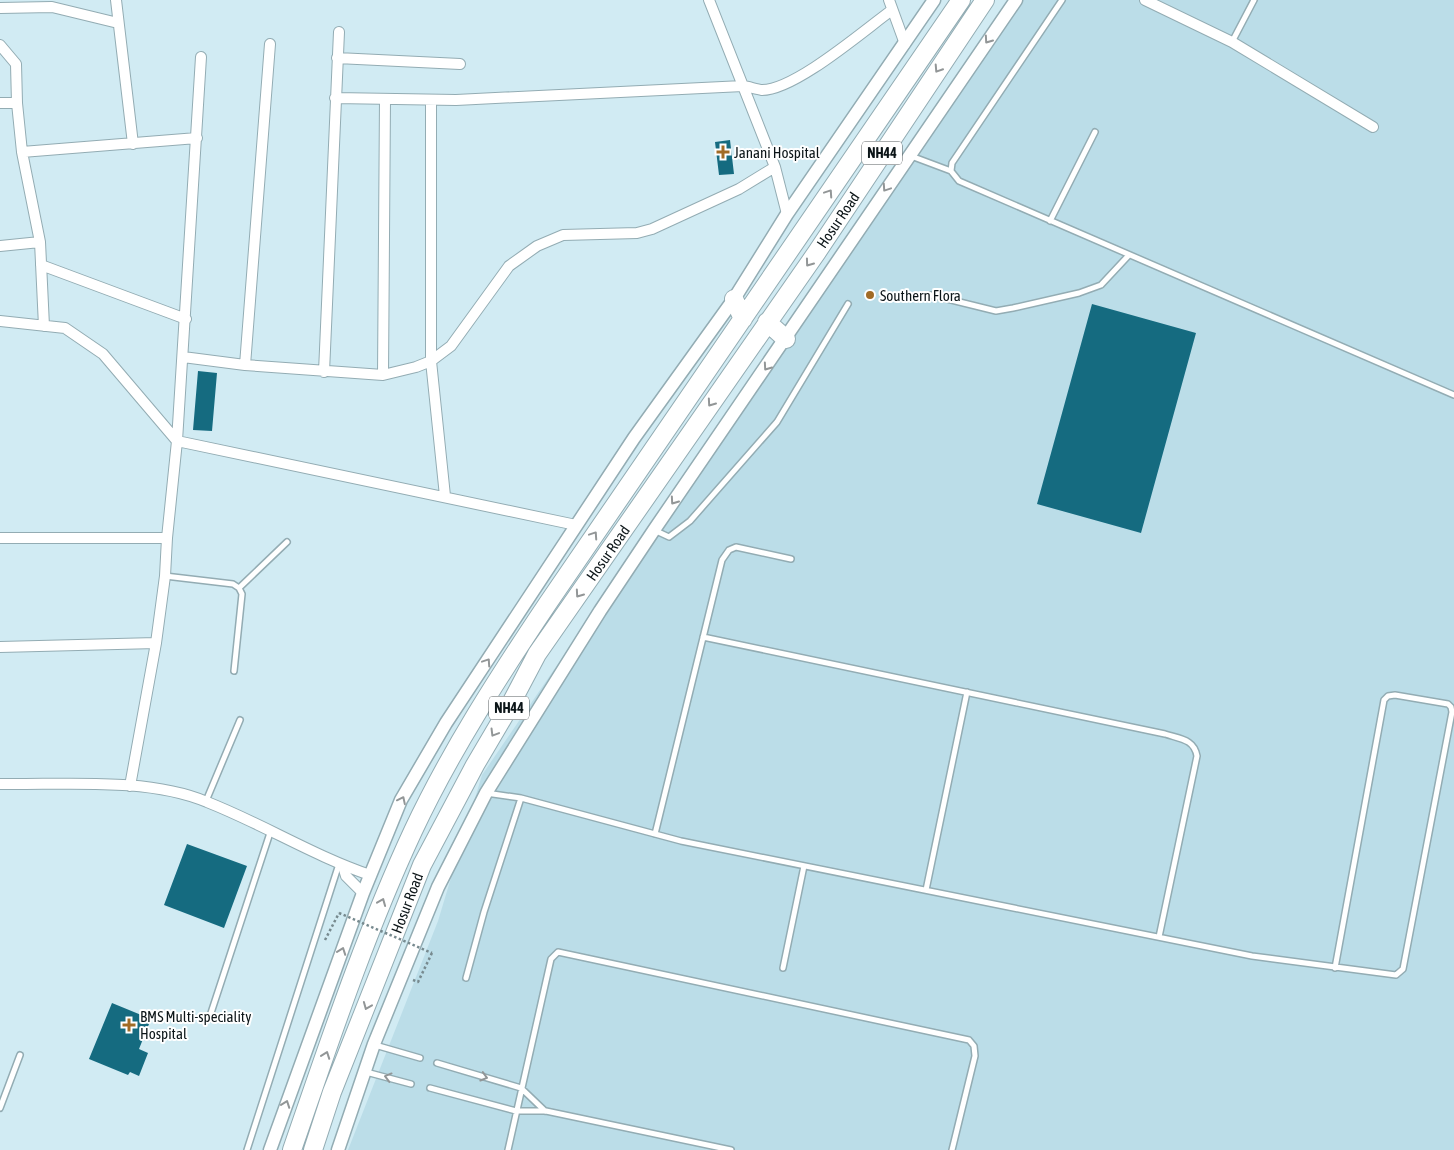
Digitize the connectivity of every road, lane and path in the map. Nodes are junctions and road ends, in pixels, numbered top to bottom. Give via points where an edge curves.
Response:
1 (116, 0) edge
2 (709, 0) edge
3 (934, 0) edge
4 (961, 0) edge
5 (985, 0) edge
6 (1016, 0) edge
7 (1062, 0) edge
8 (1145, 0) edge
9 (1254, 0) edge
10 (890, 5) edge
11 (0, 8) edge
12 (118, 22) junction
13 (338, 32) dead end
14 (1232, 42) junction
15 (0, 44) edge
16 (270, 44) dead end
17 (904, 44) junction
18 (201, 57) dead end
19 (337, 58) junction
20 (460, 64) dead end
21 (743, 86) junction
22 (335, 98) junction
23 (385, 99) junction
24 (431, 100) junction
25 (0, 103) edge
26 (17, 103) junction
27 (1374, 126) dead end
28 (1095, 132) dead end
29 (196, 138) junction
30 (133, 144) junction
31 (22, 152) junction
32 (908, 155) junction
33 (776, 167) junction
34 (951, 171) junction
35 (787, 214) junction
36 (1050, 221) junction
37 (40, 242) junction
38 (0, 246) edge
39 (1129, 255) junction
40 (41, 265) junction
41 (931, 295) dead end
42 (734, 299) junction
43 (848, 304) dead end
44 (186, 319) junction
45 (743, 319) junction
46 (0, 322) edge
47 (767, 322) junction
48 (44, 326) junction
49 (786, 339) junction
50 (183, 357) junction
51 (431, 360) junction
52 (245, 365) junction
53 (324, 372) junction
54 (384, 375) junction
55 (1454, 395) edge
56 (177, 441) junction
57 (445, 496) junction
58 (576, 525) junction
59 (654, 530) junction
60 (0, 538) edge
61 (167, 538) junction
62 (287, 542) dead end
63 (791, 559) dead end
64 (165, 576) junction
65 (239, 588) junction
66 (703, 637) junction
67 (156, 643) junction
68 (0, 647) edge
69 (234, 670) dead end
70 (967, 692) junction
71 (240, 720) dead end
72 (0, 784) edge
73 (130, 786) junction
74 (486, 793) junction
75 (521, 798) junction
76 (206, 801) junction
77 (270, 833) junction
78 (655, 834) junction
79 (341, 865) junction
80 (804, 866) junction
81 (370, 875) junction
82 (926, 890) junction
83 (362, 894) junction
84 (1158, 937) junction
85 (324, 941) dead end
86 (783, 968) dead end
87 (1335, 968) junction
88 (466, 978) dead end
89 (418, 982) dead end
90 (209, 1019) dead end
91 (374, 1044) junction
92 (20, 1055) dead end
93 (420, 1058) dead end
94 (437, 1063) dead end
95 (365, 1071) junction
96 (411, 1084) dead end
97 (430, 1088) dead end
98 (521, 1088) junction
99 (0, 1108) edge
100 (516, 1111) junction
101 (546, 1111) junction
102 (247, 1150) edge
103 (270, 1150) edge
104 (292, 1150) edge
105 (313, 1150) edge
106 (338, 1150) edge
107 (508, 1150) edge
108 (731, 1150) edge
109 (952, 1150) edge

1 - 12 street
2 - 21 street
3 - 17 street
45 -> 4 highway, Hosur Road / NH44
5 -> 47 highway, Hosur Road / NH44
6 -> 32 street
7 - 34 lane via 952,163
8 - 14 street
9 - 14 lane
10 - 17 street
10 - 21 street via 793,80 762,90
11 - 12 street via 52,7
12 - 30 street
13 - 19 street
14 - 27 street
15 - 26 street via 16,64
16 - 52 street
17 - 35 street
18 - 29 street
19 - 20 street
19 - 22 street
21 - 24 street
21 - 33 street
22 - 23 street
22 - 53 street
23 - 24 street
23 - 54 street
24 - 51 street
25 - 26 street
26 - 31 street
28 - 36 lane
29 - 30 street
29 - 44 street
30 - 31 street
31 - 37 street
32 - 34 lane
32 -> 49 street
33 - 35 street
33 - 51 street via 739,189 652,229 564,235 537,246 509,266 451,346
34 - 36 lane via 959,181
35 - 42 street
36 - 39 lane
37 - 38 street
37 - 40 street
39 - 41 lane via 1101,285 1013,308 989,309
39 - 55 lane
40 - 44 street
40 - 48 street
42 - 45 highway
42 - 58 street
43 - 59 lane via 777,422 735,471 690,521 669,536
44 - 50 street
104 -> 45 highway, Hosur Road / NH44 via 381,904 414,830 452,759 513,655
46 - 48 street
47 - 49 highway
47 -> 105 highway, Hosur Road / NH44 via 537,654 475,765 422,865 332,1092
48 - 56 street via 65,328 103,354
49 -> 59 street
50 - 52 street
50 - 56 street
51 - 54 street
51 - 57 street
52 - 53 street
53 - 54 street
56 - 57 street
56 - 61 street
57 - 58 street
81 -> 58 street via 401,800 446,723
59 - 74 street
60 - 61 street
61 - 64 street
62 - 65 lane
63 - 66 lane via 736,546 729,550 722,560
64 - 65 lane via 233,584
64 - 67 street
65 - 69 lane via 242,594
66 - 70 lane
66 - 78 lane
67 - 68 street
67 - 73 street
70 - 82 lane
70 - 84 lane via 1165,734 1191,742 1196,747 1197,756
71 - 76 lane
72 - 73 street
73 - 76 street via 146,786
74 - 75 lane
74 - 91 street via 438,887
75 - 78 lane
75 - 88 lane
76 - 77 street
77 - 79 street
77 - 90 lane
78 - 80 lane
79 - 81 street
79 - 83 street
79 - 102 lane
80 - 82 lane
80 - 86 lane
81 - 83 street
82 - 84 lane
103 -> 83 street
84 - 87 lane
85 - 89 path, bridge via 339,913 432,953
87 - 87 lane via 1384,700 1396,695 1448,704 1452,712 1403,969 1396,975
91 - 93 lane
91 - 95 street
92 - 99 lane
94 -> 98 lane
96 -> 95 lane
95 - 106 street
97 - 100 lane
98 - 100 lane
98 - 101 lane
98 - 109 lane via 551,958 558,952 969,1040 974,1046 975,1056
100 - 101 lane
100 - 107 lane
101 - 108 lane

